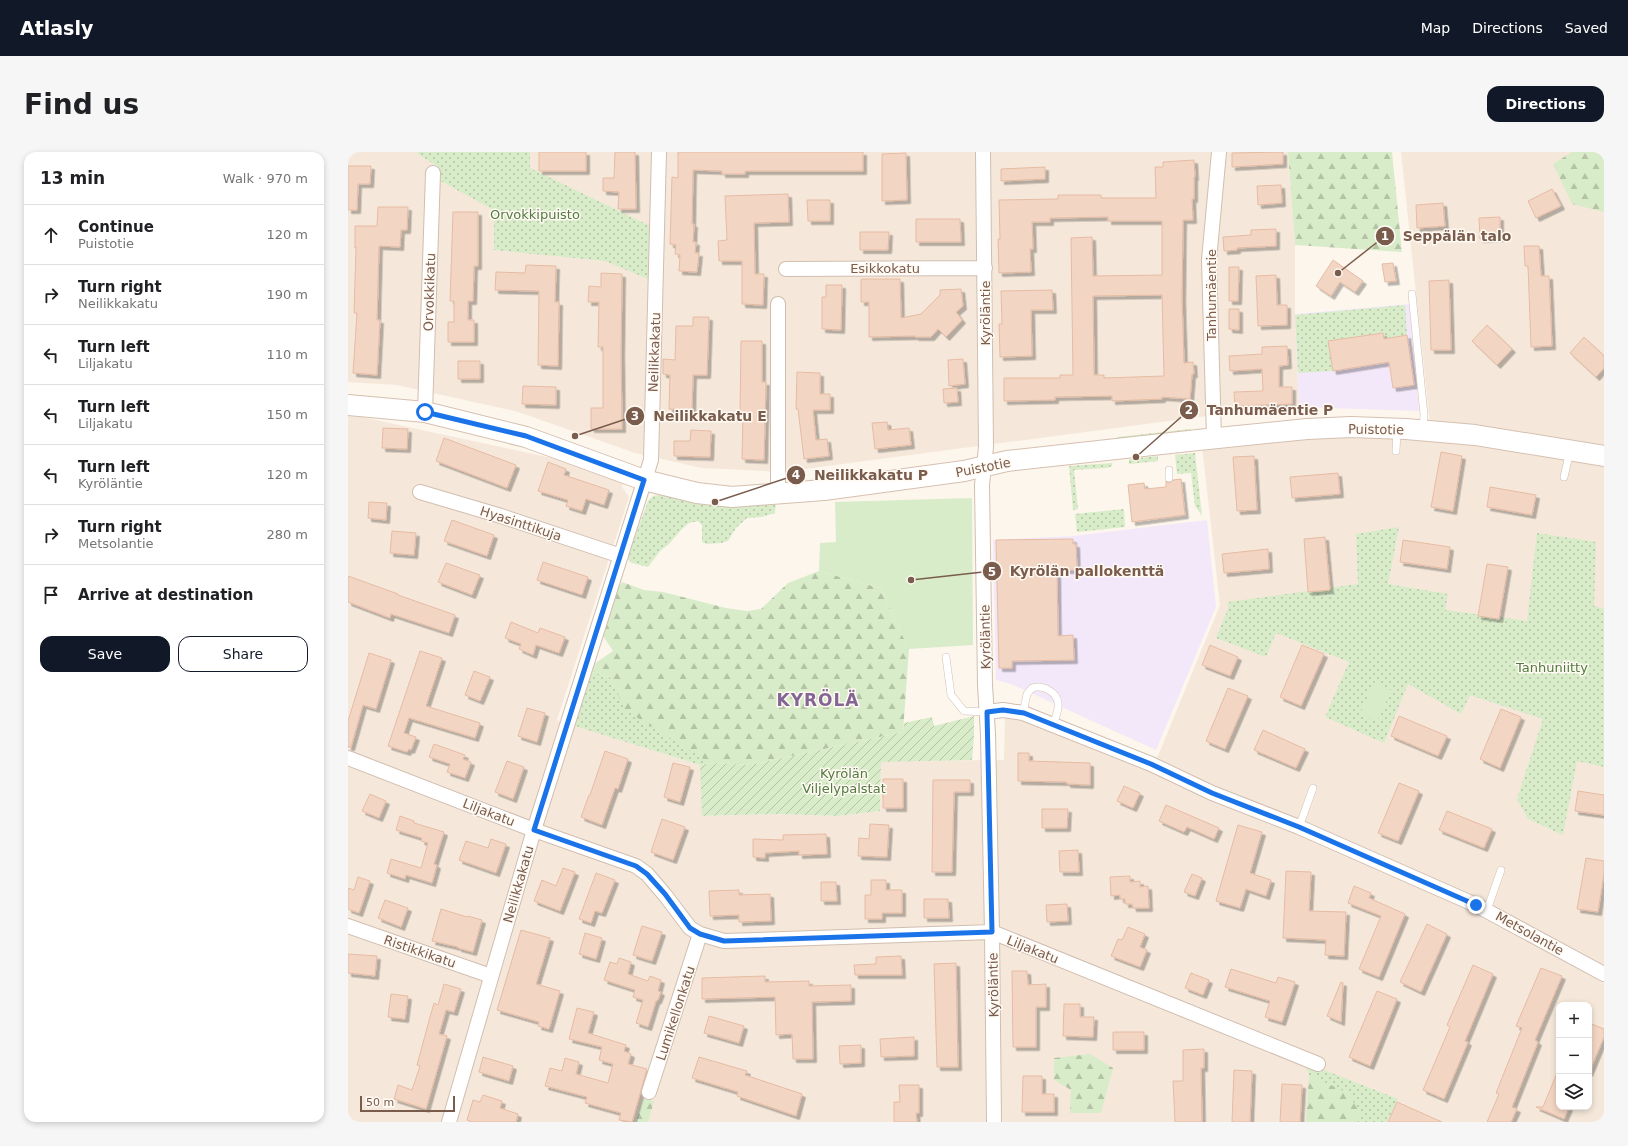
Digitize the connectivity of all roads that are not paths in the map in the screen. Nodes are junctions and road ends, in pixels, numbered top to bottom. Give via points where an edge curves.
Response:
1 (659, 152) edge
2 (983, 152) edge
3 (1220, 152) edge
4 (433, 173) dead end
5 (985, 268) junction
6 (786, 269) dead end
7 (1412, 294) dead end
8 (778, 304) dead end
9 (348, 405) edge
10 (425, 412) junction
11 (1397, 428) junction
12 (1423, 431) junction
13 (1214, 438) junction
14 (1570, 450) junction
15 (1396, 451) dead end
16 (1604, 456) edge
17 (984, 466) junction
18 (1169, 470) dead end
19 (1564, 477) dead end
20 (1169, 478) dead end
21 (644, 480) junction
22 (420, 492) dead end
23 (778, 494) junction
24 (621, 556) junction
25 (946, 657) dead end
26 (987, 712) junction
27 (1024, 713) junction
28 (1053, 725) junction
29 (348, 758) edge
30 (1313, 788) dead end
31 (1299, 827) junction
32 (534, 830) junction
33 (1501, 870) dead end
34 (1487, 910) junction
35 (348, 926) edge
36 (992, 932) junction
37 (700, 934) junction
38 (1604, 974) edge
39 (491, 976) junction
40 (1318, 1064) dead end
41 (649, 1092) dead end
42 (449, 1122) edge
43 (994, 1122) edge

1 - 21 street, Neilikkakatu via 651,460
2 - 5 street, Kyröläntie
3 - 13 street, Tanhumäentie via 1210,260
4 - 10 street, Orvokkikatu
5 - 6 street, Esikkokatu
5 - 17 street, Kyröläntie
7 - 12 lane via 1424,415
8 - 23 street
9 - 10 street, Puistotie
10 - 21 street, Puistotie via 526,436
11 - 12 street, Puistotie
11 - 13 street, Puistotie via 1307,429
11 - 15 lane
12 - 14 street, Puistotie via 1475,435
13 - 17 street, Puistotie via 1007,461
14 - 16 street, Puistotie
14 - 19 lane
17 - 23 street, Puistotie via 824,490
17 - 26 street, Kyröläntie via 982,485
18 - 20 lane
21 - 23 street, Puistotie via 697,493 732,497
21 - 24 street, Neilikkakatu
22 - 24 street, Hyasinttikuja
24 - 32 street, Neilikkakatu
25 - 26 lane via 951,695 964,711
26 - 27 street, Metsolantie via 1003,710
26 - 36 street, Kyröläntie
27 - 28 street, Metsolantie
27 - 28 lane via 1027,694 1032,688 1040,686 1058,697 1059,708
28 - 31 street, Metsolantie
29 - 32 street, Liljakatu
30 - 31 lane
31 - 34 street, Metsolantie
32 - 37 street, Liljakatu via 636,866 665,894 690,928
32 - 39 street, Neilikkakatu
33 - 34 lane
34 - 38 street, Metsolantie
35 - 39 street, Ristikkikatu
36 - 37 street, Liljakatu via 724,941
36 - 40 street, Liljakatu
36 - 43 street, Kyröläntie
37 - 41 street, Lumikellonkatu
39 - 42 street, Neilikkakatu

